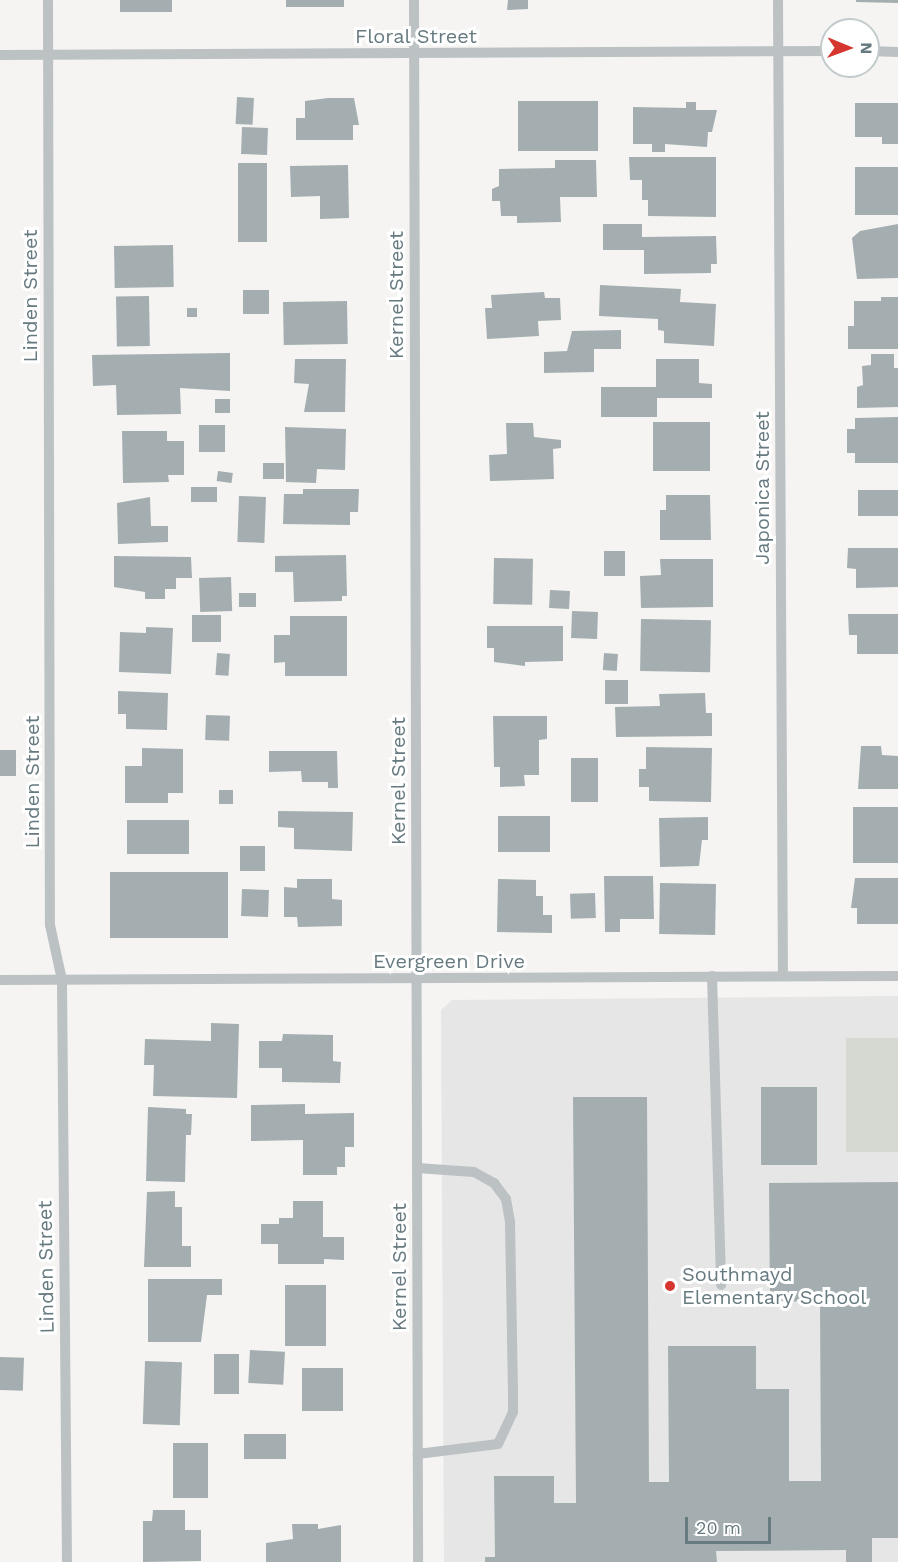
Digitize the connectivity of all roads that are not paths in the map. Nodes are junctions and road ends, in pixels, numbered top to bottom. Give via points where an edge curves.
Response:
1 (48, 0) edge
2 (414, 0) edge
3 (778, 0) edge
4 (778, 51) junction
5 (820, 51) edge
6 (880, 51) edge
7 (898, 52) edge
8 (48, 54) junction
9 (414, 54) junction
10 (0, 55) edge
11 (783, 975) junction
12 (712, 976) junction
13 (898, 976) edge
14 (416, 979) junction
15 (0, 980) edge
16 (62, 980) junction
17 (417, 1168) junction
18 (721, 1285) dead end
19 (418, 1454) junction
20 (67, 1562) edge
21 (418, 1562) edge

1 - 8 street, Linden Street
2 - 9 street, Kernel Street
3 - 4 street, Japonica Street
4 - 5 street, Floral Street
4 - 9 street, Floral Street
4 - 11 street, Japonica Street
6 - 7 street
8 - 9 street, Floral Street
8 - 10 street, Floral Street
8 - 16 street, Linden Street via 50,925
9 - 14 street, Kernel Street
11 - 12 street, Evergreen Drive
11 - 13 street, Evergreen Drive
12 - 14 street, Evergreen Drive
12 - 18 street
14 - 16 street, Evergreen Drive
14 - 17 street, Kernel Street
15 - 16 street, Evergreen Drive
16 - 20 street, Linden Street
17 - 19 street, Kernel Street
17 - 19 street via 474,1172 494,1183 506,1199 510,1222 513,1386 513,1412 498,1444
19 - 21 street, Kernel Street

